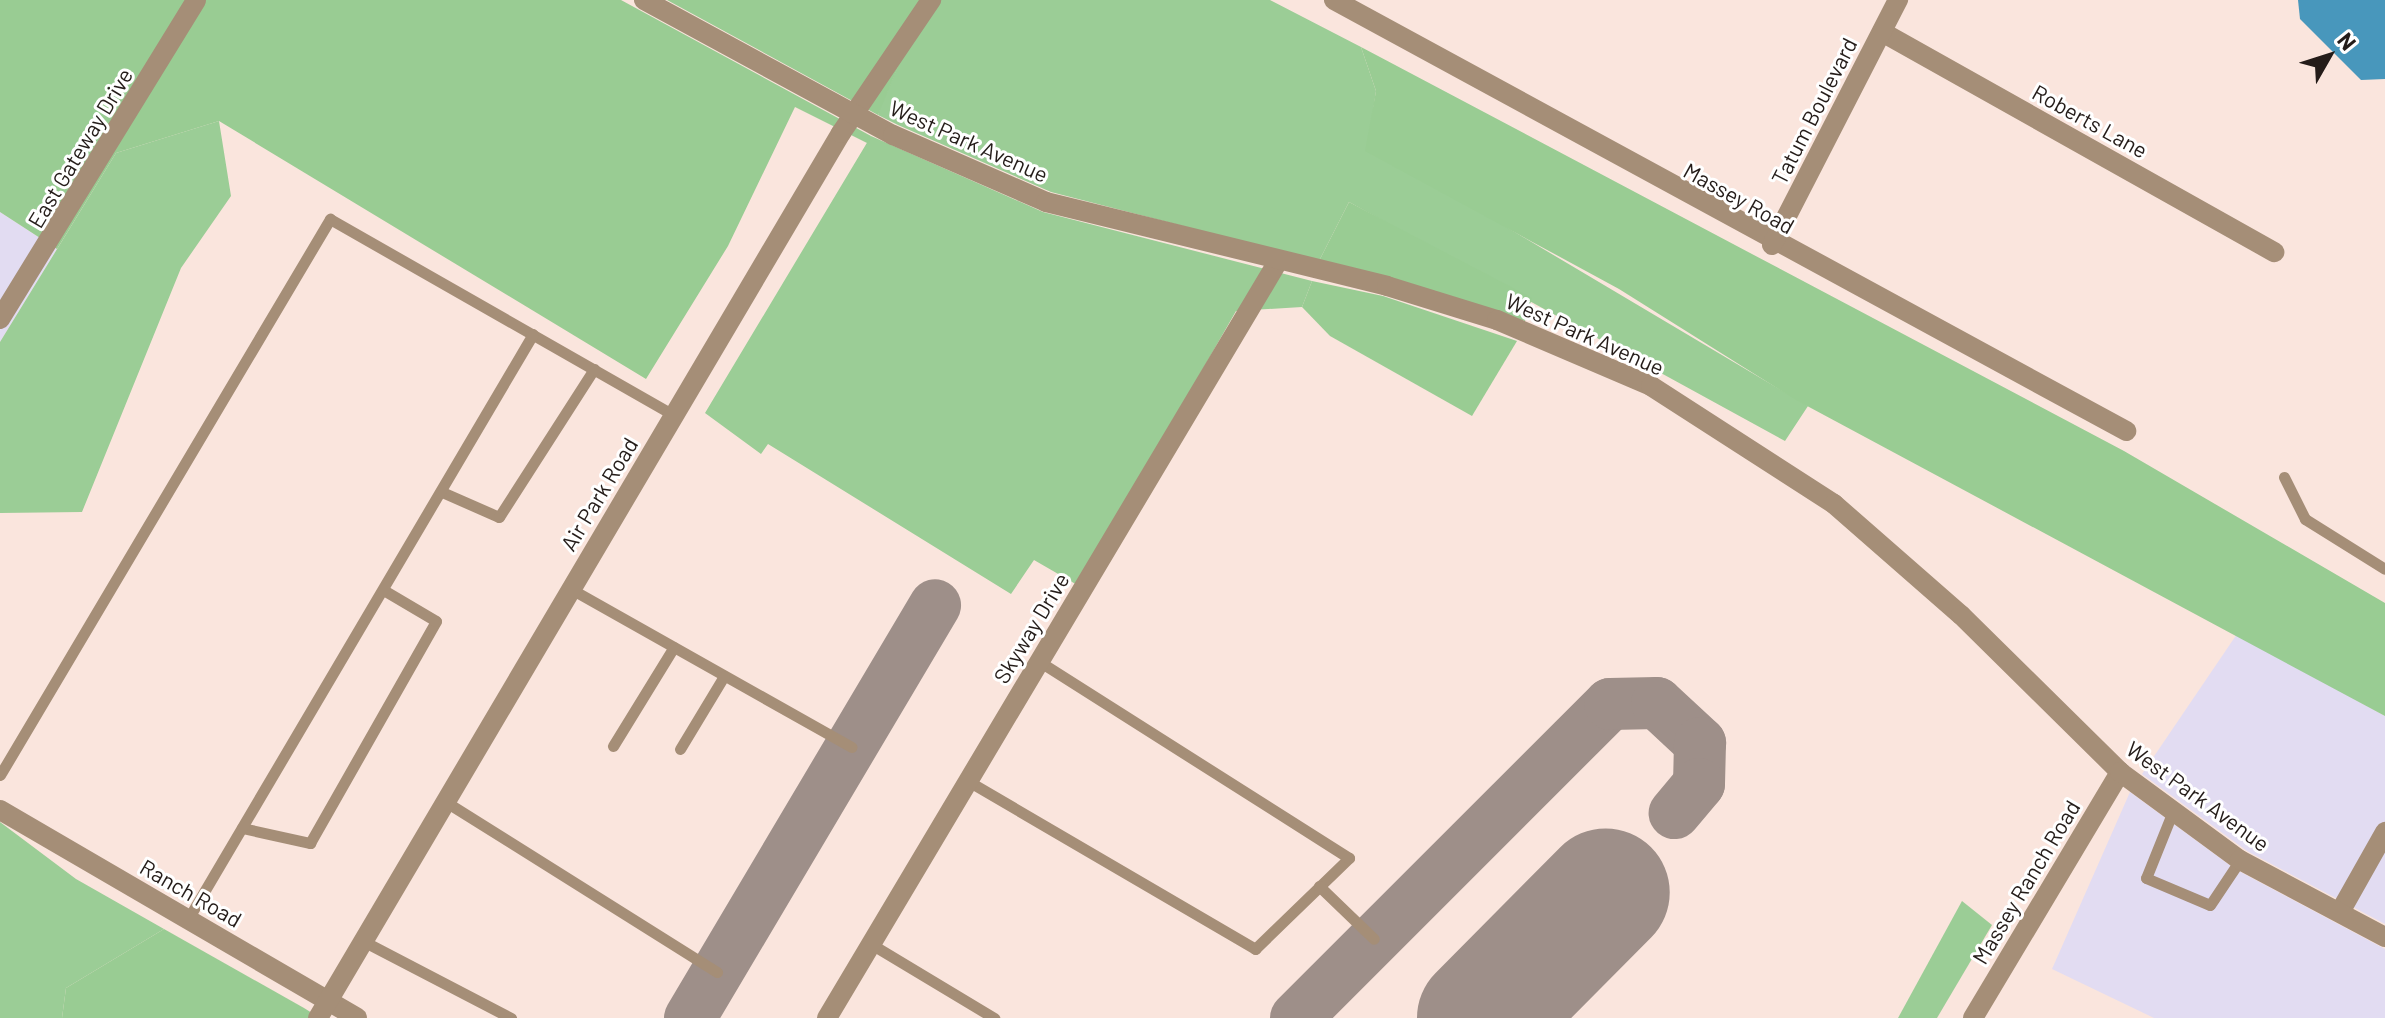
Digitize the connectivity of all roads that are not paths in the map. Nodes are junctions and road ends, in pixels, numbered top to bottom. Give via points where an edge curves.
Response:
1 (196, 0) edge
2 (644, 0) edge
3 (931, 0) edge
4 (1334, 0) edge
5 (1898, 0) edge
6 (1882, 32) junction
7 (853, 113) junction
8 (1772, 245) junction
9 (2274, 252) dead end
10 (1277, 263) junction
11 (3, 310) edge
12 (533, 334) junction
13 (594, 369) junction
14 (674, 415) junction
15 (2126, 431) dead end
16 (2284, 477) dead end
17 (442, 492) junction
18 (2385, 569) edge
19 (571, 589) junction
20 (385, 591) junction
21 (674, 647) junction
22 (1039, 661) junction
23 (724, 676) junction
24 (613, 746) dead end
25 (851, 747) dead end
26 (680, 749) dead end
27 (2120, 772) junction
28 (0, 775) edge
29 (968, 781) junction
30 (446, 802) junction
31 (0, 810) edge
32 (2173, 811) junction
33 (242, 828) junction
34 (2385, 832) edge
35 (2240, 860) junction
36 (1319, 886) junction
37 (2340, 912) junction
38 (188, 919) junction
39 (2385, 937) edge
40 (1374, 939) dead end
41 (363, 941) junction
42 (871, 944) junction
43 (717, 972) dead end
44 (323, 1009) edge
45 (357, 1018) edge
46 (511, 1018) edge
47 (827, 1018) edge
48 (994, 1018) edge
49 (1973, 1018) edge

1 - 11 street, East Gateway Drive
2 - 7 street, West Park Avenue
3 - 7 street, Air Park Road
4 - 8 street, Massey Road
5 - 6 street, Tatum Boulevard
6 - 8 street, Tatum Boulevard
6 - 9 street, Roberts Lane
7 - 10 street, West Park Avenue via 1046,202
7 - 14 street, Air Park Road
8 - 15 street, Massey Road
10 - 22 street, Skyway Drive
10 - 27 street, West Park Avenue via 1497,320 1651,386 1834,504 1961,615
12 - 13 lane
12 - 17 lane
12 - 28 lane via 330,219
13 - 14 lane
13 - 17 lane via 499,517
14 - 19 street, Air Park Road
16 - 18 lane via 2305,519
17 - 20 lane
19 - 21 lane
19 - 30 street, Air Park Road
20 - 33 lane
20 - 33 lane via 436,621 310,843
21 - 23 lane
21 - 24 lane
22 - 29 street, Skyway Drive
22 - 36 lane via 1349,858
23 - 25 lane
23 - 26 lane
27 - 32 street, West Park Avenue
27 - 49 street, Massey Ranch Road
29 - 36 lane via 1255,949
29 - 42 street, Skyway Drive
30 - 41 street, Air Park Road
30 - 43 lane
31 - 38 street, Ranch Road
32 - 35 street, West Park Avenue
32 - 35 lane via 2146,878 2210,905
33 - 38 lane
34 - 37 street
35 - 37 street, West Park Avenue
36 - 40 lane
37 - 39 street, West Park Avenue
38 - 44 street, Ranch Road
41 - 44 street, Air Park Road
41 - 46 lane
42 - 47 street, Skyway Drive
42 - 48 lane
44 - 45 street, Ranch Road

